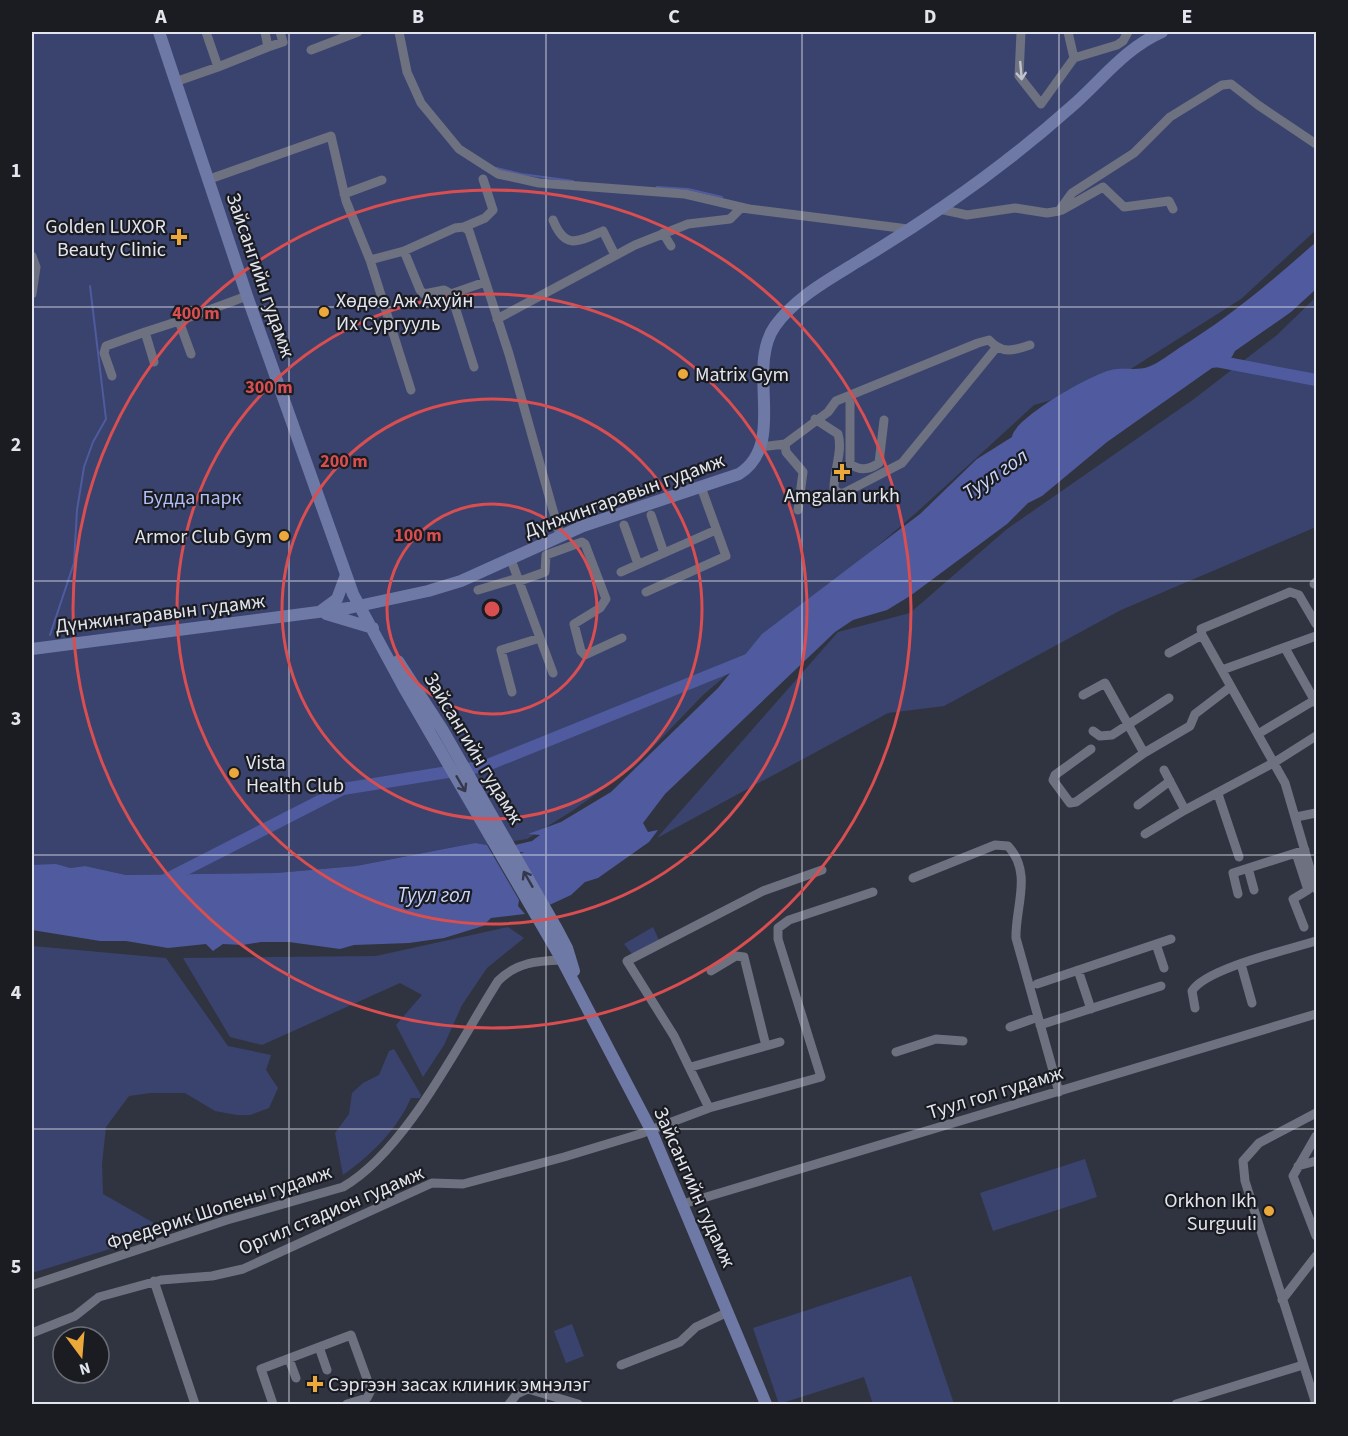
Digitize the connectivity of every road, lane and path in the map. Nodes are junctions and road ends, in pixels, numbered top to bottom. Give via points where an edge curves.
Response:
1 (159, 32) edge
2 (206, 32) edge
3 (265, 32) edge
4 (280, 32) edge
5 (358, 32) edge
6 (399, 32) edge
7 (1022, 32) edge
8 (1068, 32) edge
9 (1128, 32) edge
10 (1162, 32) edge
11 (1127, 46) junction
12 (268, 47) junction
13 (311, 50) dead end
14 (1074, 58) junction
15 (218, 67) junction
16 (175, 82) junction
17 (1317, 144) edge
18 (483, 179) dead end
19 (207, 180) junction
20 (382, 180) dead end
21 (344, 194) junction
22 (741, 208) junction
23 (939, 209) junction
24 (1173, 209) dead end
25 (1059, 211) junction
26 (553, 220) dead end
27 (464, 227) junction
28 (908, 229) junction
29 (663, 233) junction
30 (671, 246) dead end
31 (404, 251) junction
32 (615, 255) junction
33 (32, 256) edge
34 (370, 260) junction
35 (485, 282) junction
36 (32, 294) edge
37 (451, 294) junction
38 (248, 296) junction
39 (497, 319) junction
40 (179, 321) junction
41 (145, 332) junction
42 (1030, 345) dead end
43 (996, 348) junction
44 (191, 354) dead end
45 (154, 362) dead end
46 (474, 367) dead end
47 (112, 376) dead end
48 (411, 390) dead end
49 (850, 403) dead end
50 (815, 419) junction
51 (884, 420) dead end
52 (785, 444) junction
53 (759, 447) junction
54 (700, 487) junction
55 (798, 510) dead end
56 (651, 515) dead end
57 (624, 525) dead end
58 (716, 530) junction
59 (560, 535) junction
60 (664, 553) junction
61 (510, 557) junction
62 (639, 564) junction
63 (621, 572) dead end
64 (346, 575) junction
65 (519, 579) junction
66 (478, 590) dead end
67 (646, 592) dead end
68 (361, 606) junction
69 (318, 612) junction
70 (1317, 624) edge
71 (374, 628) junction
72 (1202, 635) junction
73 (540, 638) junction
74 (622, 638) dead end
75 (1315, 640) edge
76 (1285, 648) junction
77 (32, 649) edge
78 (1169, 653) dead end
79 (1222, 670) junction
80 (553, 673) dead end
81 (1229, 688) junction
82 (512, 692) dead end
83 (1083, 695) dead end
84 (1169, 698) dead end
85 (1315, 702) edge
86 (1128, 724) junction
87 (1093, 731) dead end
88 (1258, 734) junction
89 (1317, 736) edge
90 (1092, 749) dead end
91 (1144, 753) junction
92 (1275, 762) junction
93 (1164, 770) dead end
94 (1170, 782) junction
95 (1218, 794) junction
96 (1138, 805) dead end
97 (1185, 810) junction
98 (1317, 813) edge
99 (1296, 817) junction
100 (1145, 834) dead end
101 (1300, 851) junction
102 (1239, 856) dead end
103 (1248, 868) junction
104 (822, 870) dead end
105 (913, 878) dead end
106 (1317, 889) edge
107 (1254, 890) dead end
108 (873, 892) dead end
109 (1238, 894) dead end
110 (1304, 927) dead end
111 (552, 933) junction
112 (1171, 939) dead end
113 (1317, 941) edge
114 (1155, 944) junction
115 (562, 960) junction
116 (1241, 964) junction
117 (1164, 968) dead end
118 (1078, 970) junction
119 (711, 971) dead end
120 (1037, 984) dead end
121 (1161, 986) dead end
122 (579, 990) junction
123 (1252, 1003) dead end
124 (1195, 1008) dead end
125 (1091, 1009) junction
126 (1317, 1014) edge
127 (1039, 1021) junction
128 (1010, 1027) dead end
129 (963, 1041) dead end
130 (780, 1042) dead end
131 (766, 1046) junction
132 (896, 1052) dead end
133 (691, 1067) junction
134 (1059, 1092) junction
135 (709, 1108) junction
136 (1317, 1113) edge
137 (651, 1130) junction
138 (1317, 1136) edge
139 (1317, 1161) edge
140 (1299, 1166) junction
141 (683, 1204) junction
142 (1317, 1236) edge
143 (1317, 1256) edge
144 (154, 1281) junction
145 (32, 1285) edge
146 (1282, 1300) junction
147 (728, 1312) junction
148 (32, 1333) edge
149 (319, 1347) junction
150 (289, 1359) junction
151 (621, 1365) dead end
152 (1303, 1365) junction
153 (327, 1370) dead end
154 (296, 1378) dead end
155 (195, 1404) edge
156 (273, 1404) edge
157 (349, 1404) edge
158 (509, 1404) edge
159 (578, 1404) edge
160 (766, 1404) edge
161 (1176, 1404) edge
162 (1316, 1404) edge

1 - 16 main road, Зайсангийн гудамж
2 - 15 street
3 - 12 street
4 - 12 street via 283,42
5 - 13 street
6 - 22 street via 407,72 421,103 459,149 492,172 539,183 685,194
7 -> 14 street via 1019,76 1041,104
8 - 14 street
9 - 11 street, Дүнжингаравын гудамж
10 - 11 main road, Дүнжингаравын гудамж
11 - 14 street, Дүнжингаравын гудамж
11 - 23 main road, Дүнжингаравын гудамж via 1071,108
12 - 15 street
15 - 16 street
16 - 19 main road, Зайсангийн гудамж
17 - 25 street via 1231,84 1222,85 1170,117 1134,153 1072,193
18 - 27 street via 494,210
19 - 21 street via 331,136
19 - 38 main road, Зайсангийн гудамж
20 - 21 street
21 - 34 street
22 - 28 street
22 - 29 street via 728,219 698,222
23 - 25 street via 967,215 1015,208
23 - 28 main road, Дүнжингаравын гудамж
24 - 25 street via 1168,201 1124,207 1103,186
26 - 32 street via 559,235 570,241 578,242 603,231
27 - 31 street
27 - 35 street via 469,231
28 - 53 main road, Дүнжингаравын гудамж via 812,289 771,332 764,359 764,422
29 - 30 street
29 - 32 street
31 - 34 street
31 - 37 street via 422,292 444,290
32 - 39 street
33 - 36 street via 36,267
34 - 48 street
35 - 37 street
35 - 39 street
37 - 46 street
38 - 40 street
38 - 64 main road, Зайсангийн гудамж
39 - 59 street
40 - 41 street
40 - 44 street
41 - 45 street
41 - 47 street via 104,349
42 - 43 street via 1010,351
43 - 50 street via 987,340 960,349 836,401 828,412
43 - 50 street via 902,463 844,493 834,488 841,444 838,434
49 - 51 street via 850,464 856,468 867,469 879,463
50 - 52 street
52 - 53 street
52 - 55 street via 786,452 803,472
53 - 54 main road, Дүнжингаравын гудамж via 746,470
54 - 58 street
54 - 59 main road, Дүнжингаравын гудамж
56 - 60 street
57 - 62 street
58 - 60 street
58 - 67 street via 726,556
59 - 61 main road, Дүнжингаравын гудамж
60 - 62 street
61 - 65 street
61 - 68 main road, Дүнжингаравын гудамж via 461,581
62 - 63 street
64 - 68 main road, Зайсангийн гудамж
64 - 69 main road via 337,599
65 - 66 street
65 - 73 street
65 - 74 street via 545,572 546,555 582,542 606,599 600,608 574,624 581,651 591,654
68 - 69 main road, Дүнжингаравын гудамж
68 - 71 main road, Зайсангийн гудамж
69 - 71 main road
69 - 77 main road, Дүнжингаравын гудамж
70 - 72 street via 1299,595 1290,592 1201,629
71 - 111 main road, Зайсангийн гудамж
72 - 78 street
72 - 79 street
73 - 80 street
73 - 82 street via 501,650
75 - 76 street
76 - 79 street
76 - 85 street
79 - 81 street
81 - 88 street
81 - 91 street via 1195,714 1190,726
83 - 86 street via 1105,683
84 - 86 street
85 - 88 street
86 - 87 street via 1106,736
86 - 91 street
88 - 92 street
89 - 92 street
90 - 91 street via 1055,775 1053,780 1070,803
92 - 95 street
92 - 99 street
93 - 94 street
94 - 96 street
94 - 97 street
95 - 97 street
95 - 102 street
97 - 100 street
98 - 99 street
99 - 101 street
101 - 103 street
101 - 106 street
101 - 110 street via 1308,890 1293,899
103 - 107 street
103 - 109 street via 1233,873
104 - 133 street via 763,891 627,961
105 - 127 street via 995,845 1011,849 1023,887 1016,938
108 - 135 street, Оргил стадион гудамж via 789,920 778,928 778,939 821,1077
111 - 115 main road, Зайсангийн гудамж
111 - 122 main road, Зайсангийн гудамж via 567,948
112 - 114 street
113 - 116 street
114 - 117 street
114 - 118 street
115 - 122 main road, Зайсангийн гудамж
115 - 145 street, Фредерик Шопены гудамж via 520,964 508,970 396,1140 359,1178 343,1187 227,1220
116 - 123 street
116 - 124 street via 1205,978 1193,988
118 - 120 street
118 - 125 street
119 - 131 street via 736,956 744,957
121 - 125 street
122 - 137 main road, Зайсангийн гудамж
125 - 127 street
126 - 134 street, Туул гол гудамж
127 - 128 street
127 - 134 street
129 - 132 street via 936,1039
130 - 131 street
131 - 133 street
133 - 135 street
134 - 141 street, Туул гол гудамж
135 - 137 street, Оргил стадион гудамж
136 - 146 street via 1259,1143 1243,1161 1245,1181
137 - 141 main road, Зайсангийн гудамж
137 - 144 street, Оргил стадион гудамж via 463,1184 432,1183 233,1272
138 - 140 street
139 - 140 street
140 - 142 street via 1293,1176
141 - 147 main road, Зайсангийн гудамж
143 - 146 street
144 - 148 street, Оргил стадион гудамж via 95,1298 75,1316
144 - 155 street
146 - 152 street
147 - 151 street via 696,1327 680,1342
147 - 160 main road, Зайсангийн гудамж
149 - 150 street
149 - 153 street
149 - 157 street via 348,1336 354,1338 371,1390 367,1398
150 - 154 street
150 - 156 street via 261,1369
152 - 161 street
152 - 162 street
158 - 159 street via 528,1389

